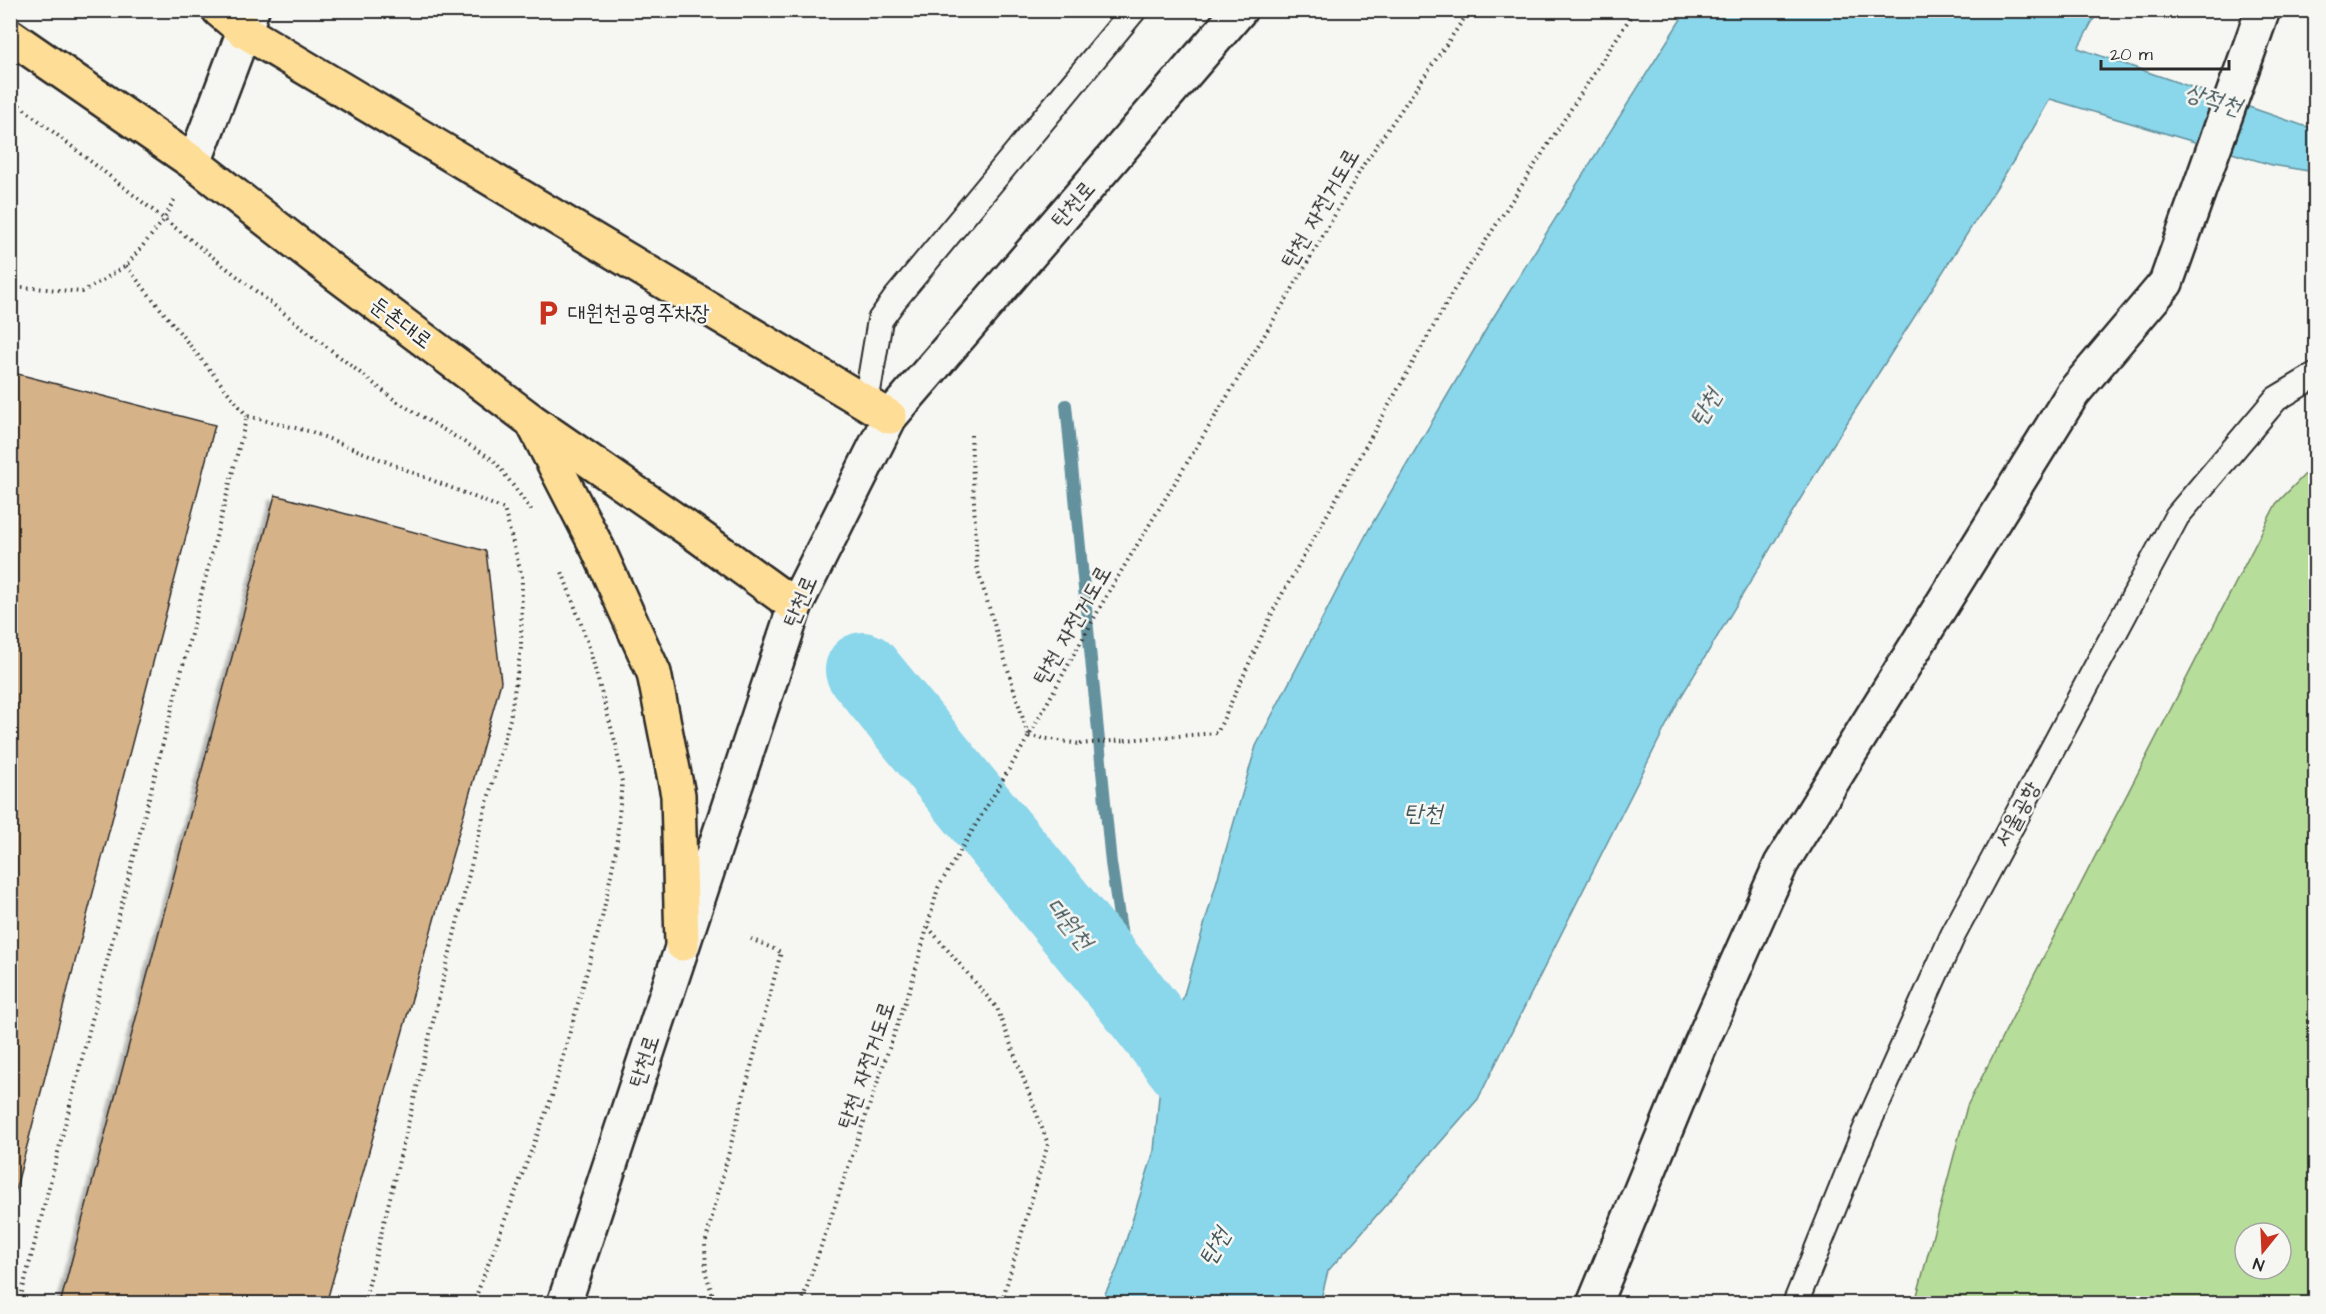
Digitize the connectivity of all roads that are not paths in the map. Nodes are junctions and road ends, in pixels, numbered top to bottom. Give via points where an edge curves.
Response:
1 (1134, 10) edge
2 (1240, 10) edge
3 (2263, 10) edge
4 (238, 17) edge
5 (10, 36) edge
6 (194, 163) junction
7 (2316, 375) edge
8 (878, 410) junction
9 (532, 421) junction
10 (795, 606) junction
11 (682, 944) junction
12 (564, 1304) edge
13 (1594, 1304) edge
14 (1795, 1304) edge

1 - 8 lane via 880,320
2 - 8 street, 탄천로
3 - 13 street via 2166,283 2073,393 1781,864 1701,1044
4 - 6 street
4 - 8 main road
5 - 6 main road, 둔촌대로
6 - 9 main road, 둔촌대로
7 - 14 lane, 서울공항 via 2276,399 2177,516 1953,934 1864,1132
8 - 10 street, 탄천로
9 - 10 main road, 둔촌대로
9 - 11 main road via 598,549 654,673 678,795
10 - 11 street, 탄천로
11 - 12 street, 탄천로

